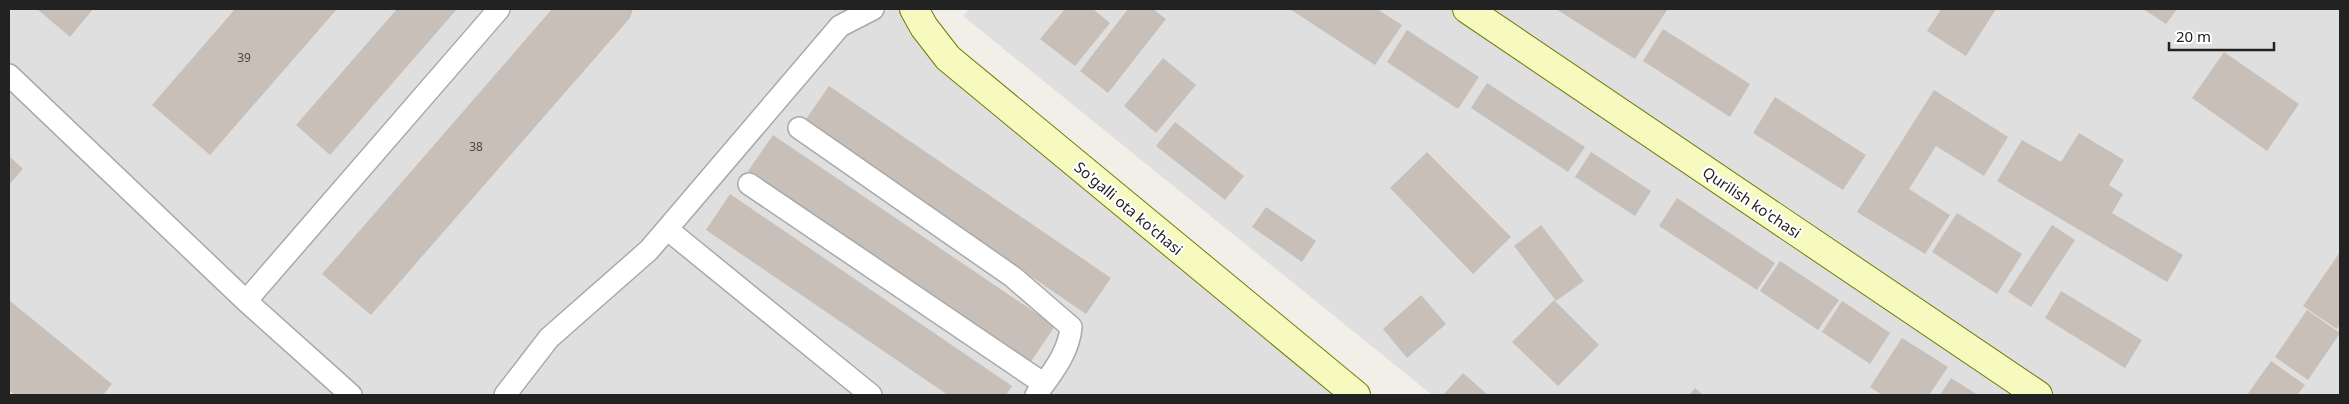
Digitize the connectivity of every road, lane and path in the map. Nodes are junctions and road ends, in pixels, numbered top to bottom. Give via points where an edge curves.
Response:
1 (498, 9) edge
2 (873, 9) edge
3 (914, 9) edge
4 (1467, 9) edge
5 (9, 75) edge
6 (799, 128) dead end
7 (749, 184) dead end
8 (667, 228) junction
9 (246, 301) junction
10 (1040, 389) edge
11 (351, 395) edge
12 (505, 395) edge
13 (871, 395) edge
14 (1356, 395) edge
15 (2038, 395) edge

1 - 9 lane
2 - 8 lane via 840,26
3 - 14 street, So'galli ota ko'chasi via 948,58
4 - 15 street, Qurilish ko'chasi
5 - 9 lane
6 - 10 lane via 1013,277 1071,327 1063,356
7 - 10 lane
8 - 12 lane via 649,250 549,338
8 - 13 lane
9 - 11 lane

